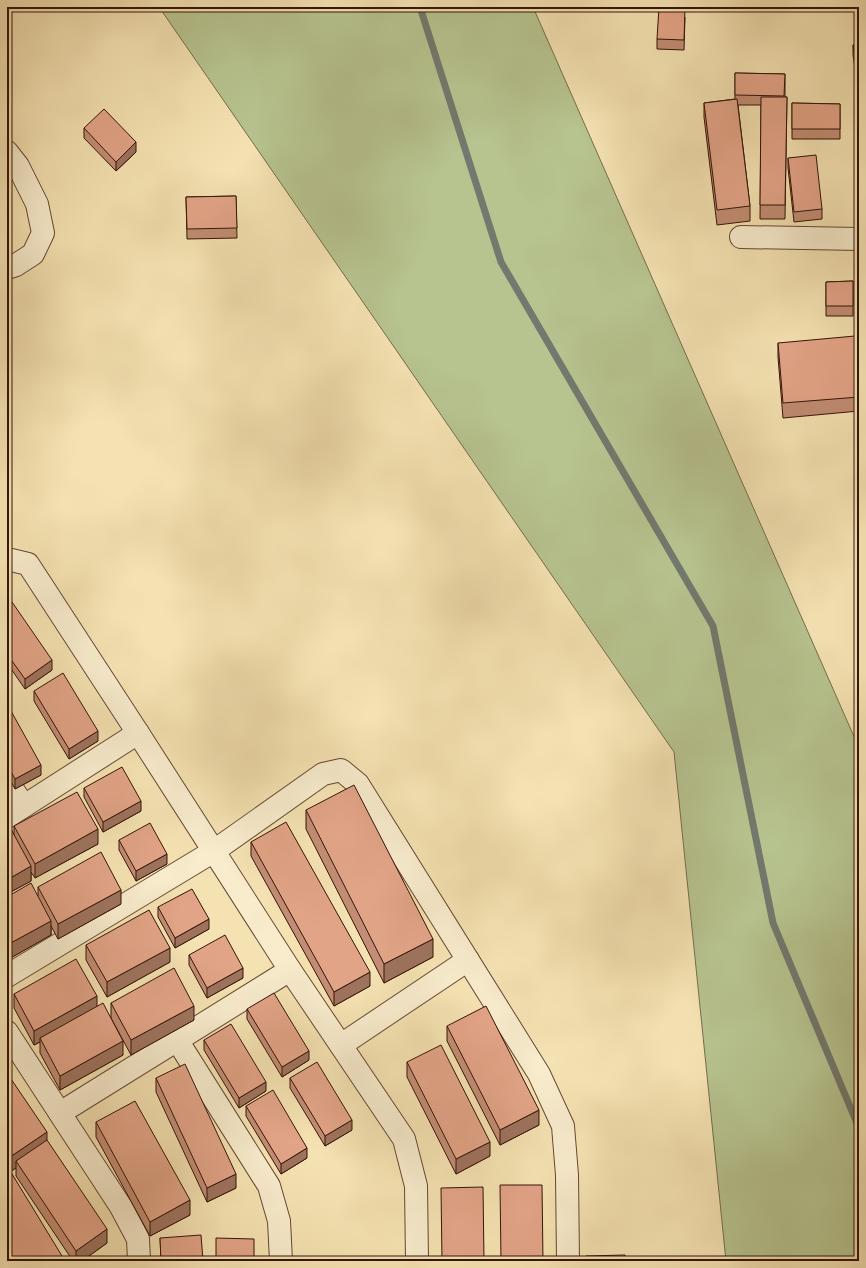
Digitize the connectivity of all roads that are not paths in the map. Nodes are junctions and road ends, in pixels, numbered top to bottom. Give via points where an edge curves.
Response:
1 (7, 152) edge
2 (741, 237) dead end
3 (859, 239) edge
4 (7, 268) edge
5 (7, 559) edge
6 (138, 733) junction
7 (7, 781) edge
8 (16, 812) edge
9 (214, 851) junction
10 (468, 960) junction
11 (290, 970) junction
12 (7, 976) edge
13 (7, 1032) edge
14 (176, 1040) junction
15 (341, 1045) junction
16 (60, 1113) junction
17 (139, 1261) edge
18 (280, 1261) edge
19 (417, 1261) edge
20 (568, 1261) edge

1 - 4 street via 18,166 37,204 43,234 33,254
2 - 3 street
5 - 6 street via 28,564
6 - 8 street
6 - 9 street
7 - 8 street
9 - 10 street via 323,774 341,770 358,784
9 - 11 street
9 - 12 street
10 - 15 street
10 - 20 street via 539,1074 563,1126 567,1175
11 - 14 street
11 - 15 street
13 - 16 street
14 - 16 street
14 - 18 street via 269,1186 279,1221
15 - 19 street via 404,1139 416,1186
16 - 17 street via 121,1207 138,1239

